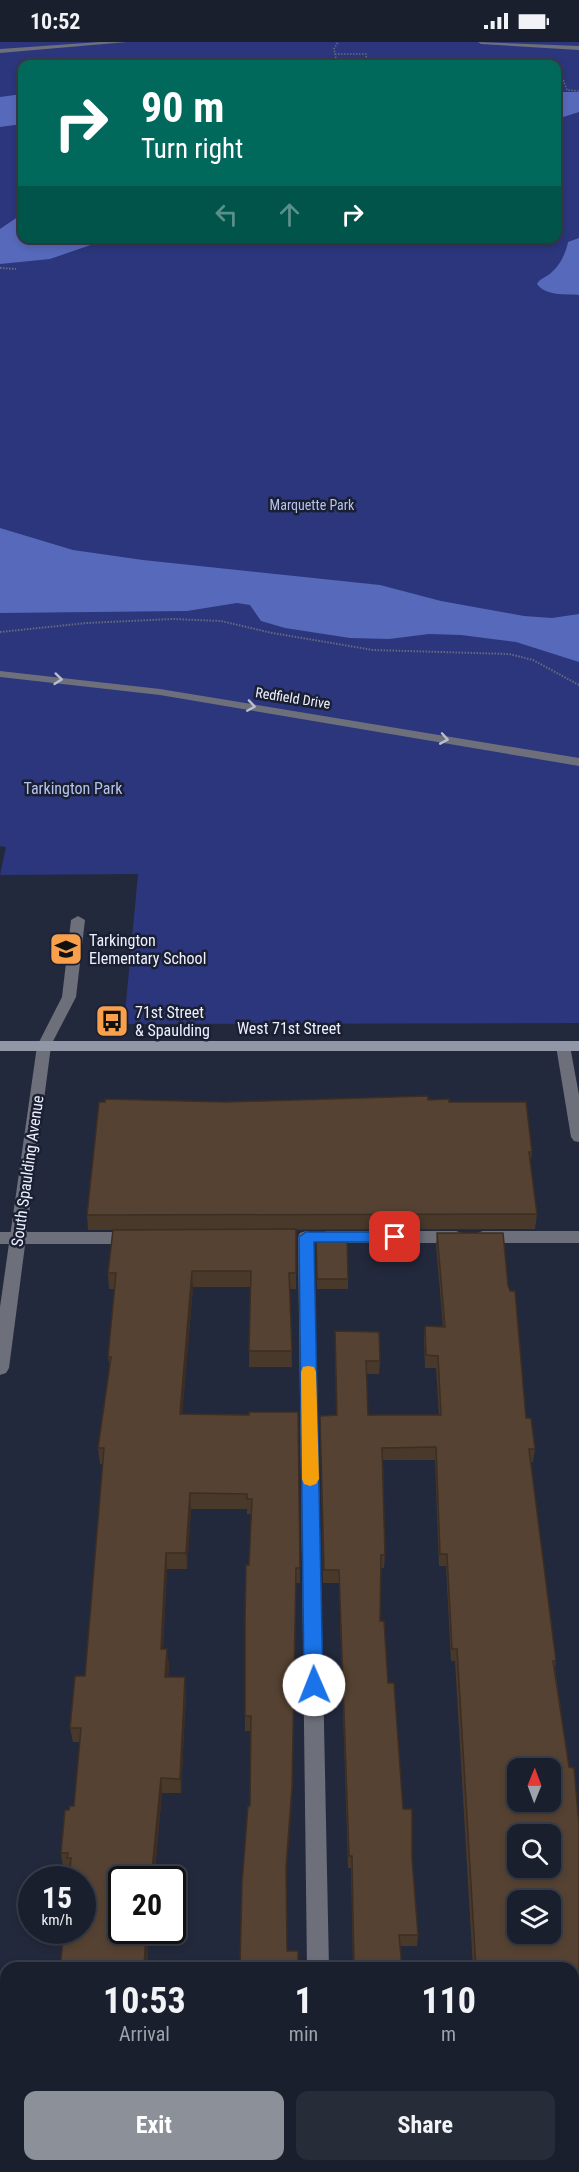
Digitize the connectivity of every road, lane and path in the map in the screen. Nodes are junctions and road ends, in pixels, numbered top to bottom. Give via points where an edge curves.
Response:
1 (124, 42) edge
2 (338, 42) edge
3 (481, 42) edge
4 (579, 48) edge
5 (0, 51) edge
6 (335, 54) junction
7 (336, 60) edge
8 (367, 60) edge
9 (561, 74) edge
10 (564, 82) joint
11 (579, 91) edge
12 (0, 268) edge
13 (16, 269) dead end
14 (0, 633) edge
15 (0, 674) edge
16 (579, 685) edge
17 (579, 762) edge
18 (78, 920) dead end
19 (0, 1046) edge
20 (44, 1046) junction
21 (563, 1046) junction
22 (579, 1046) edge
23 (579, 1137) edge
24 (579, 1237) edge
25 (0, 1238) edge
26 (19, 1238) junction
27 (151, 1238) edge
28 (0, 1368) edge
29 (318, 1962) edge

1 - 5 street
2 - 6 path
3 - 4 street
6 - 7 path
6 - 8 path via 366,54
9 - 10 path
10 - 11 path via 567,90
12 - 13 path
14 - 16 path via 87,623 221,621 373,650 509,654 533,660
15 -> 17 street, Redfield Drive via 160,692
18 - 20 street, South Spaulding Avenue via 69,997
19 - 20 main road, West 71st Street
20 - 21 main road, West 71st Street
20 - 26 street, South Spaulding Avenue
21 - 22 main road, West 71st Street
21 - 23 street
24 - 29 street via 300,1237
25 - 26 street
26 - 27 street
26 - 28 street, South Spaulding Avenue

